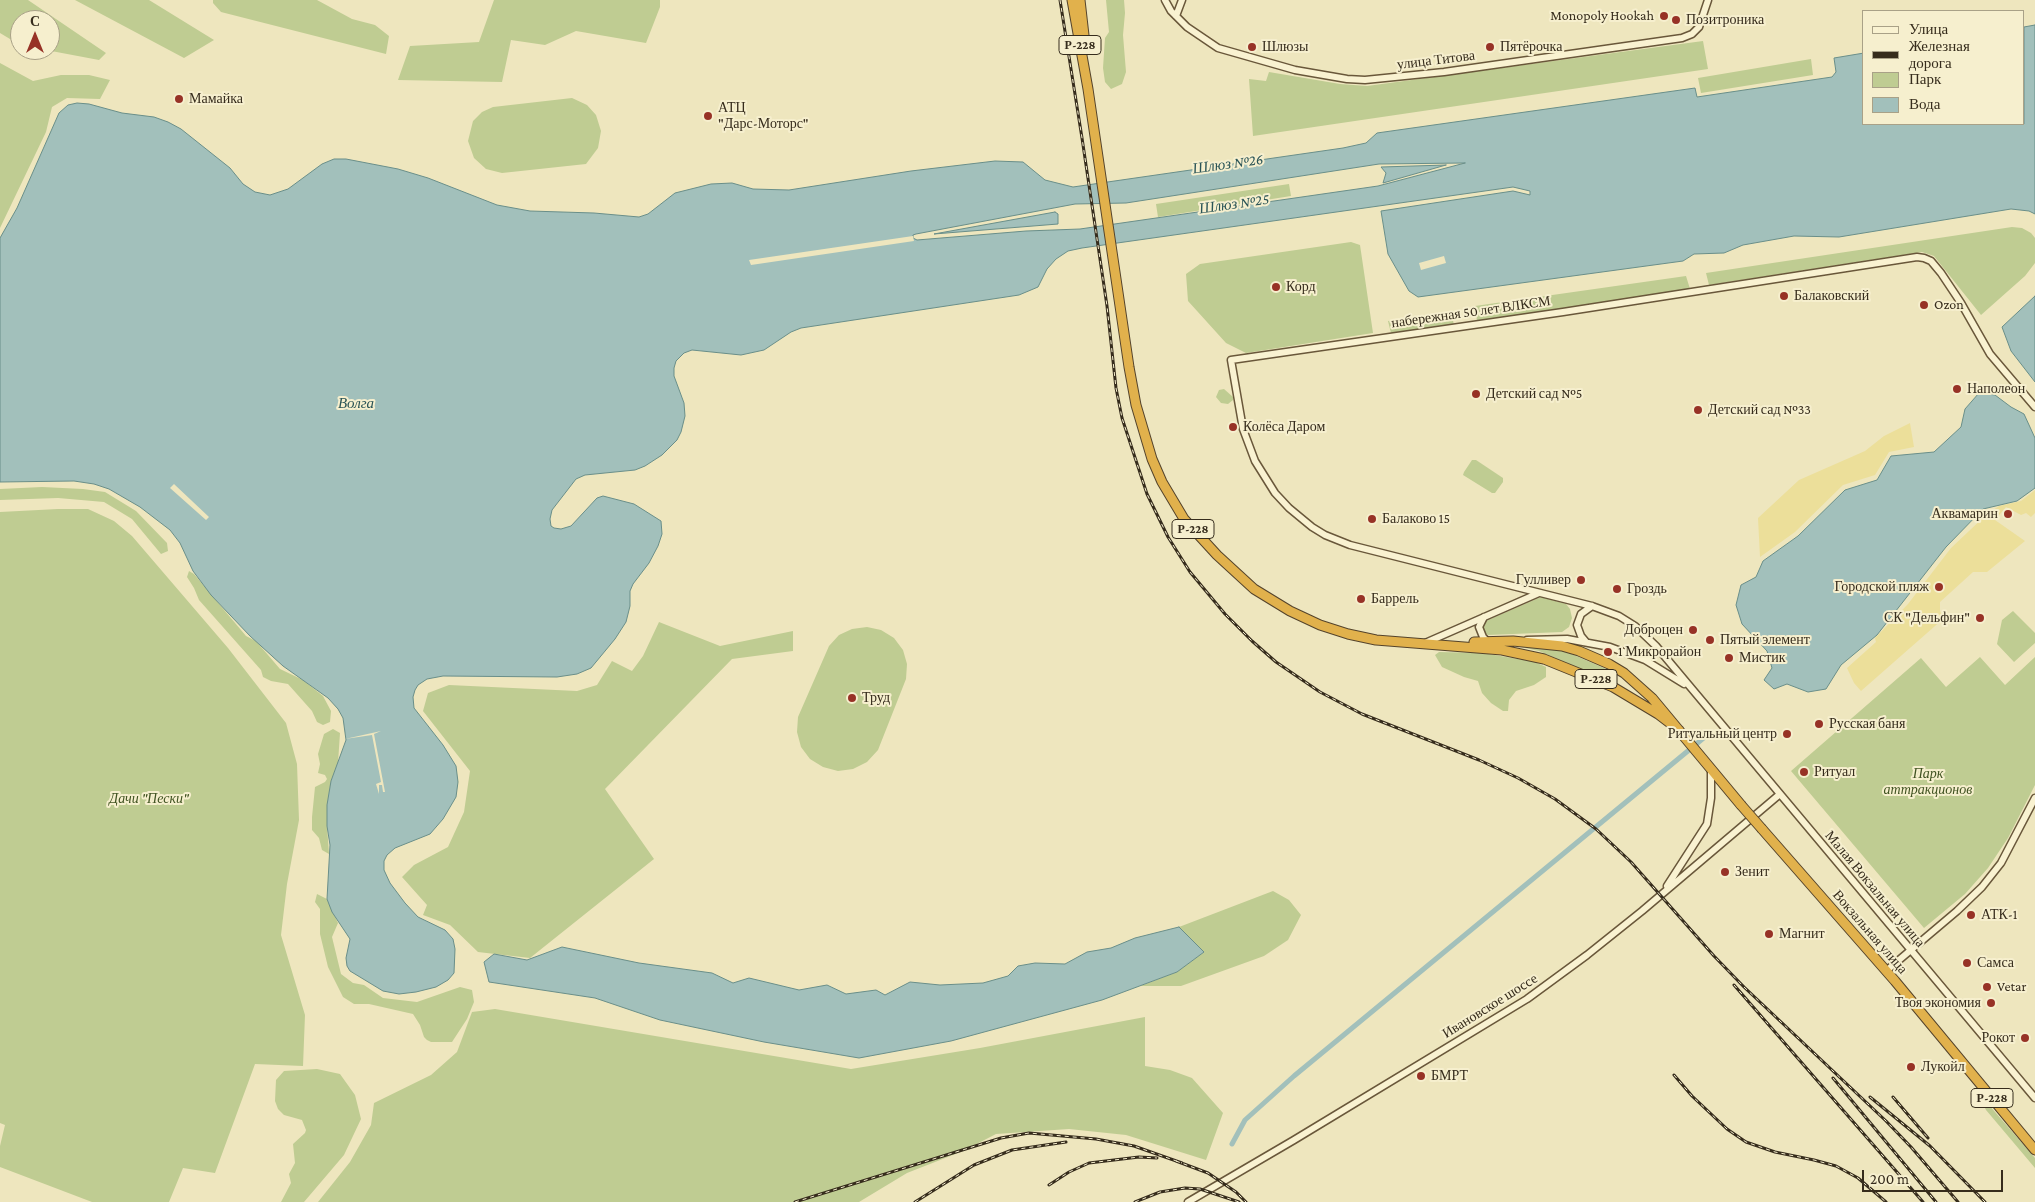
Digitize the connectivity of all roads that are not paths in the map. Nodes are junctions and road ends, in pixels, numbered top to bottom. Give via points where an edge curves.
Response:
1 (1072, 0) edge
2 (1080, 0) edge
3 (1182, 0) edge
4 (1708, 0) edge
5 (1165, 1) edge
6 (1176, 16) junction
7 (1088, 89) junction
8 (2035, 408) edge
9 (1510, 586) junction
10 (1540, 593) junction
11 (1514, 603) junction
12 (1592, 606) junction
13 (1485, 617) junction
14 (1513, 641) junction
15 (1586, 642) junction
16 (1424, 643) junction
17 (1656, 646) junction
18 (1492, 647) junction
19 (1644, 660) junction
20 (1624, 673) junction
21 (1613, 687) junction
22 (1696, 695) junction
23 (1679, 730) junction
24 (1711, 768) junction
25 (1780, 794) junction
26 (2035, 798) edge
27 (1663, 893) junction
28 (1910, 951) junction
29 (1886, 971) junction
30 (2035, 1098) edge
31 (2035, 1150) edge
32 (1188, 1202) edge

1 - 7 highway, Р-228
2 - 7 highway, Р-228
3 - 6 street
4 - 6 street, улица Титова via 1699,28 1682,38 1365,80 1310,73 1229,52 1200,38
5 - 6 street, улица Титова
7 - 16 highway, Р-228 via 1129,367 1143,431 1162,482 1184,519 1254,589 1302,617 1363,638
8 - 9 street, набережная 50 лет ВЛКСМ via 1990,354 1941,273 1931,261 1917,257 1230,360 1243,429 1255,461 1275,493 1301,519 1325,535 1350,545
9 - 10 street
9 - 11 street via 1516,592
10 - 11 street
10 - 12 street
11 - 13 street
12 - 15 street via 1581,614 1577,625
12 - 17 street via 1630,622
13 - 16 street
13 - 18 street via 1480,627 1483,637
14 - 15 street via 1539,638
14 - 18 highway, Р-228
14 - 20 highway, Р-228 via 1579,651
15 - 19 street via 1622,650
16 - 18 highway, Р-228
17 - 19 street via 1653,656
17 - 22 street
18 - 21 highway, Р-228 via 1544,659
19 - 22 street via 1670,674
20 - 21 highway via 1613,677
20 - 23 highway, Р-228 via 1652,698
21 - 23 highway, Р-228
22 - 25 street, Малая Вокзальная улица
23 - 24 highway, Вокзальная улица / Р-228
24 - 27 street via 1708,824
24 - 29 highway, Вокзальная улица / Р-228, bridge
25 - 27 street, Ивановское шоссе
25 - 28 street, Малая Вокзальная улица
26 - 28 street via 1991,876 1961,908
27 - 32 street, Ивановское шоссе via 1588,955 1527,999
28 - 29 street
28 - 30 street, Малая Вокзальная улица
29 - 31 highway, Вокзальная улица / Р-228

